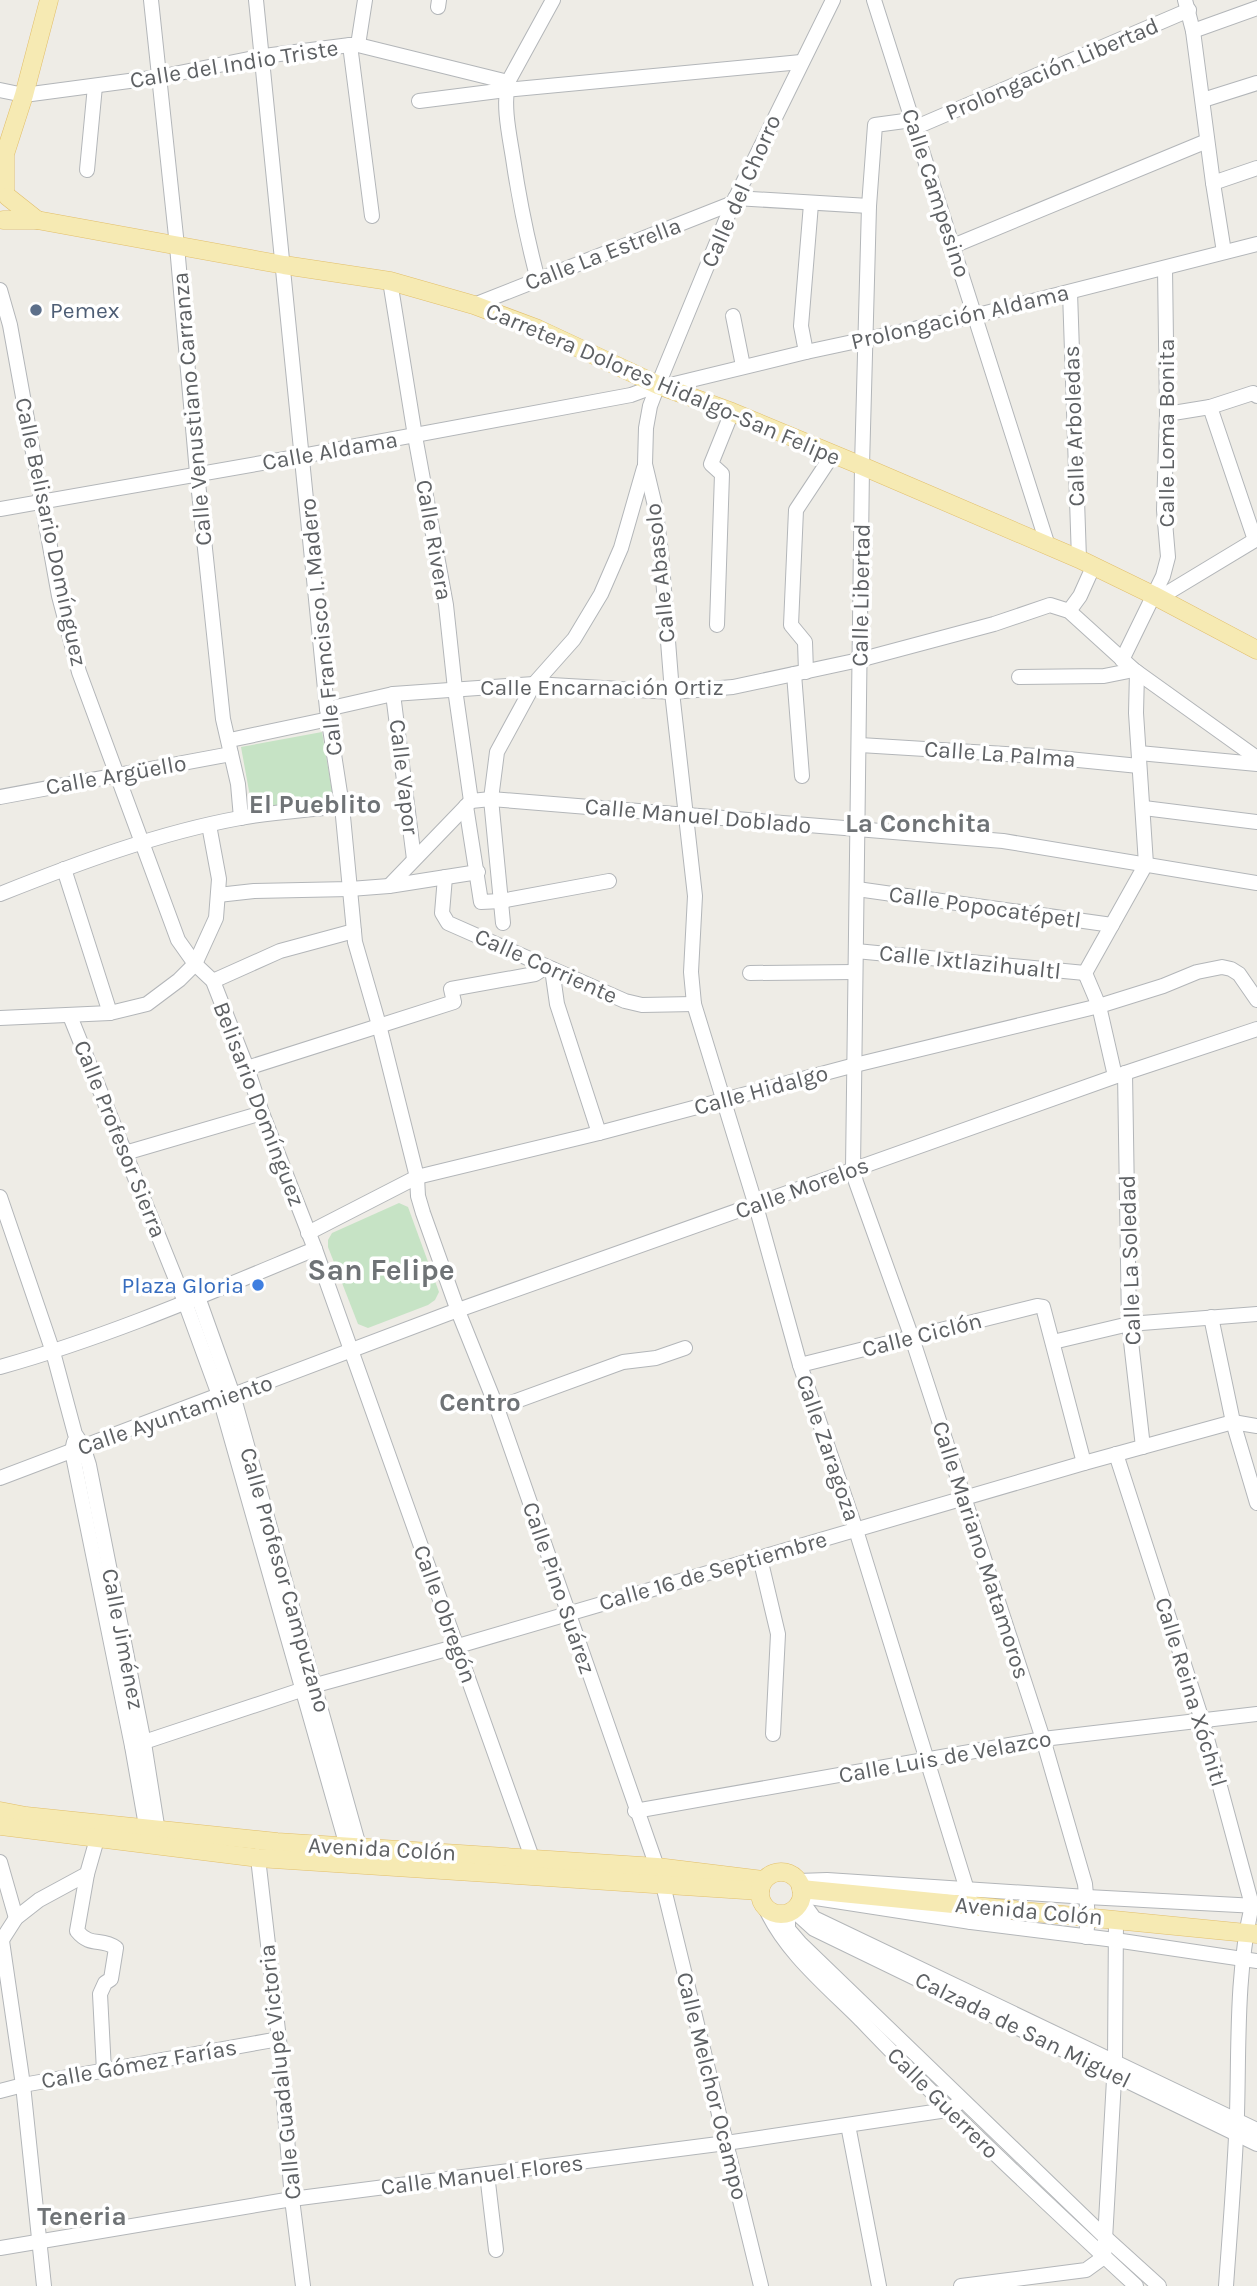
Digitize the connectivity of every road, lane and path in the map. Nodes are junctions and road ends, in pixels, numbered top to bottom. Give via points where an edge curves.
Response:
1 (49, 0) edge
2 (151, 0) edge
3 (257, 0) edge
4 (365, 0) edge
5 (553, 0) edge
6 (833, 0) edge
7 (874, 0) edge
8 (1187, 5) edge
9 (1257, 8) edge
10 (1192, 31) junction
11 (354, 45) junction
12 (264, 57) junction
13 (801, 62) junction
14 (159, 77) junction
15 (1257, 83) edge
16 (95, 86) junction
17 (507, 86) junction
18 (0, 90) edge
19 (24, 95) junction
20 (1203, 100) junction
21 (419, 101) dead end
22 (913, 124) junction
23 (875, 125) joint
24 (1207, 141) junction
25 (2, 157) edge
26 (1257, 168) edge
27 (87, 170) dead end
28 (1213, 183) junction
29 (4, 190) edge
30 (734, 201) junction
31 (811, 204) junction
32 (869, 206) junction
33 (372, 216) dead end
34 (37, 220) junction
35 (2, 221) edge
36 (1257, 244) edge
37 (177, 246) junction
38 (953, 246) junction
39 (1224, 253) junction
40 (284, 265) junction
41 (1165, 268) junction
42 (538, 280) junction
43 (390, 281) junction
44 (0, 290) edge
45 (1070, 292) junction
46 (474, 305) junction
47 (733, 316) dead end
48 (974, 316) junction
49 (5, 326) edge
50 (867, 340) junction
51 (806, 352) junction
52 (743, 366) junction
53 (660, 386) junction
54 (1257, 396) edge
55 (1210, 407) junction
56 (732, 412) junction
57 (1167, 414) junction
58 (415, 436) junction
59 (833, 454) junction
60 (302, 456) junction
61 (645, 464) junction
62 (862, 466) junction
63 (197, 473) junction
64 (43, 501) junction
65 (0, 509) edge
66 (1256, 540) edge
67 (1048, 546) junction
68 (1086, 563) junction
69 (1156, 596) junction
70 (1069, 611) junction
71 (717, 625) dead end
72 (1257, 650) edge
73 (859, 660) junction
74 (1122, 660) junction
75 (1135, 671) junction
76 (800, 673) junction
77 (1019, 677) dead end
78 (534, 684) junction
79 (455, 689) junction
80 (672, 692) junction
81 (393, 694) junction
82 (328, 714) junction
83 (860, 745) junction
84 (230, 747) junction
85 (1257, 758) edge
86 (1139, 760) junction
87 (1257, 764) edge
88 (115, 775) junction
89 (803, 776) dead end
90 (0, 797) edge
91 (491, 800) junction
92 (469, 803) junction
93 (342, 806) junction
94 (1144, 808) junction
95 (687, 815) junction
96 (241, 818) junction
97 (1257, 822) edge
98 (209, 825) junction
99 (859, 829) junction
100 (142, 843) junction
101 (414, 859) junction
102 (1146, 864) junction
103 (64, 869) junction
104 (478, 872) junction
105 (445, 877) junction
106 (609, 881) dead end
107 (1257, 883) edge
108 (389, 886) junction
109 (350, 889) junction
110 (858, 889) junction
111 (0, 894) edge
112 (218, 895) junction
113 (501, 901) junction
114 (481, 902) joint
115 (503, 923) dead end
116 (1112, 925) junction
117 (354, 931) junction
118 (856, 951) junction
119 (195, 964) junction
120 (549, 968) junction
121 (691, 972) joint
122 (750, 973) dead end
123 (855, 973) junction
124 (1086, 975) junction
125 (213, 981) junction
126 (1257, 1000) edge
127 (694, 1001) junction
128 (1098, 1003) junction
129 (110, 1013) junction
130 (70, 1016) junction
131 (0, 1018) edge
132 (379, 1025) junction
133 (1257, 1029) edge
134 (855, 1065) junction
135 (247, 1068) junction
136 (1120, 1074) junction
137 (723, 1100) junction
138 (262, 1114) junction
139 (599, 1133) junction
140 (125, 1153) junction
141 (853, 1169) junction
142 (417, 1177) junction
143 (0, 1197) edge
144 (756, 1206) junction
145 (308, 1233) junction
146 (314, 1250) junction
147 (191, 1299) junction
148 (458, 1311) junction
149 (1257, 1314) edge
150 (1211, 1317) junction
151 (1129, 1324) junction
152 (912, 1338) junction
153 (1053, 1342) junction
154 (685, 1348) dead end
155 (53, 1352) junction
156 (349, 1352) junction
157 (800, 1365) junction
158 (0, 1367) edge
159 (226, 1395) junction
160 (497, 1408) junction
161 (1233, 1422) junction
162 (1257, 1426) edge
163 (77, 1444) junction
164 (1143, 1447) junction
165 (1116, 1454) junction
166 (1084, 1463) junction
167 (0, 1478) edge
168 (964, 1499) junction
169 (1257, 1503) edge
170 (856, 1530) junction
171 (760, 1558) junction
172 (568, 1613) junction
173 (458, 1646) junction
174 (309, 1687) junction
175 (1257, 1714) edge
176 (1202, 1720) junction
177 (773, 1734) dead end
178 (1042, 1739) junction
179 (138, 1745) junction
180 (927, 1759) junction
181 (0, 1811) edge
182 (635, 1811) junction
183 (0, 1826) edge
184 (97, 1831) junction
185 (153, 1837) junction
186 (356, 1856) junction
187 (258, 1858) junction
188 (532, 1858) junction
189 (0, 1862) edge
190 (657, 1867) junction
191 (87, 1874) junction
192 (538, 1877) junction
193 (663, 1885) junction
194 (966, 1888) junction
195 (763, 1893) junction
196 (1087, 1897) junction
197 (797, 1898) junction
198 (1253, 1901) edge
199 (972, 1914) junction
200 (1088, 1917) junction
201 (16, 1918) junction
202 (1116, 1919) junction
203 (1251, 1933) edge
204 (1086, 1937) junction
205 (1115, 1940) junction
206 (1, 1942) edge
207 (1242, 1959) junction
208 (1257, 1961) edge
209 (821, 1972) junction
210 (872, 2022) junction
211 (279, 2039) junction
212 (1115, 2068) junction
213 (104, 2071) junction
214 (23, 2085) junction
215 (0, 2091) edge
216 (963, 2101) junction
217 (947, 2110) junction
218 (848, 2125) junction
219 (1236, 2127) junction
220 (1257, 2130) edge
221 (726, 2143) junction
222 (1257, 2144) edge
223 (488, 2174) junction
224 (292, 2199) junction
225 (1105, 2238) junction
226 (39, 2242) junction
227 (0, 2248) edge
228 (496, 2250) dead end
229 (1104, 2257) junction
230 (44, 2286) edge
231 (303, 2286) edge
232 (761, 2286) edge
233 (878, 2286) edge
234 (967, 2286) edge
235 (1136, 2286) edge
236 (1158, 2286) edge
237 (1226, 2286) edge

1 - 19 main road
2 - 14 street, Calle Venustiano Carranza
3 - 12 street, Calle Francisco I. Madero
4 - 11 street
5 - 17 street
6 - 13 street, Calle del Chorro
7 - 22 street, Calle Campesino
8 - 10 street
8 - 22 street, Prolongación Libertad
9 - 10 street
10 - 20 street
11 - 12 street, Calle del Indio Triste
11 - 17 street, Calle del Indio Triste
11 - 33 street
12 - 14 street, Calle del Indio Triste
12 - 40 street, Calle Francisco I. Madero
13 - 17 street, Calle del Indio Triste
13 - 30 street, Calle del Chorro
14 - 16 street, Calle del Indio Triste
14 - 37 street, Calle Venustiano Carranza
15 - 20 street
16 - 19 street, Calle del Indio Triste
16 - 27 street
17 - 21 street
17 - 42 street via 506,113 523,221
18 - 19 street, Calle del Indio Triste
19 - 25 main road
20 - 24 street
22 - 23 street, Prolongación Libertad
22 - 38 street, Calle Campesino
23 - 32 street, Calle Libertad
24 - 28 street
24 - 38 street
25 - 29 main road
26 - 28 street
28 - 39 street
29 - 34 main road, Carretera Dolores Hidalgo-San Felipe
29 - 35 main road via 9,205
30 - 31 street, Calle La Estrella
30 - 42 street, Calle La Estrella
30 - 53 street, Calle del Chorro
31 - 32 street, Calle La Estrella
31 - 51 street via 801,326
32 - 50 street, Calle Libertad
34 - 35 main road, Carretera Dolores Hidalgo-San Felipe
34 - 37 main road, Carretera Dolores Hidalgo-San Felipe
36 - 39 street, Prolongación Aldama
37 - 40 main road, Carretera Dolores Hidalgo-San Felipe
37 - 63 street, Calle Venustiano Carranza
38 - 48 street, Calle Campesino
39 - 41 street, Prolongación Aldama
40 - 43 main road, Carretera Dolores Hidalgo-San Felipe
40 - 60 street, Calle Francisco I. Madero
41 - 45 street, Prolongación Aldama
41 - 57 street, Calle Loma Bonita
42 - 46 street, Calle La Estrella
43 - 46 main road, Carretera Dolores Hidalgo-San Felipe
43 - 58 street, Calle Rivera
44 - 49 street, Calle Belisario Domínguez
45 - 48 street, Prolongación Aldama
45 - 68 street, Calle Arboledas
46 - 53 main road, Carretera Dolores Hidalgo-San Felipe via 538,329
47 - 52 street
48 - 50 street, Prolongación Aldama
48 - 67 street, Calle Campesino
49 - 64 street, Calle Belisario Domínguez
50 - 51 street, Prolongación Aldama
50 - 62 street, Calle Libertad
51 - 52 street, Prolongación Aldama
52 - 53 street, Prolongación Aldama
53 - 56 main road, Carretera Dolores Hidalgo-San Felipe
53 - 58 street, Calle Aldama
53 - 61 street, Calle Abasolo via 650,406
54 - 55 street via 1253,393
55 - 57 street
55 - 66 street
56 - 59 main road, Carretera Dolores Hidalgo-San Felipe
56 - 71 street via 711,464 722,474
57 - 69 street, Calle Loma Bonita via 1164,510 1168,556
58 - 60 street, Calle Aldama
58 - 79 street, Calle Rivera via 446,605
59 - 62 main road, Carretera Dolores Hidalgo-San Felipe
59 - 76 street via 796,510 791,625 805,642
60 - 63 street, Calle Aldama
60 - 82 street, Calle Francisco I. Madero
61 - 78 street via 621,548 601,594 574,639
61 - 80 street, Calle Abasolo via 661,552
62 - 67 main road, Carretera Dolores Hidalgo-San Felipe
62 - 73 street, Calle Libertad
63 - 64 street, Calle Aldama
63 - 84 street, Calle Venustiano Carranza via 223,719
64 - 65 street, Calle Aldama
64 - 88 street, Calle Belisario Domínguez via 59,596 79,672
66 - 69 street
67 - 68 main road, Carretera Dolores Hidalgo-San Felipe
68 - 69 main road, Carretera Dolores Hidalgo-San Felipe
68 - 70 street via 1080,596
69 - 72 main road, Carretera Dolores Hidalgo-San Felipe
69 - 74 street, Calle Loma Bonita
70 - 73 street, Calle Encarnación Ortiz via 1050,605
70 - 74 street
73 - 76 street, Calle Encarnación Ortiz
73 - 83 street, Calle Libertad
74 - 75 street
75 - 77 street
75 - 85 street
75 - 86 street
76 - 80 street, Calle Encarnación Ortiz via 733,687
76 - 89 street
78 - 79 street, Calle Encarnación Ortiz
78 - 80 street, Calle Encarnación Ortiz
78 - 91 street via 497,752
79 - 81 street, Calle Encarnación Ortiz
79 - 92 street, Calle Rivera
80 - 95 street, Calle Abasolo
81 - 82 street, Calle Encarnación Ortiz
81 - 101 street, Calle Vapor
82 - 84 street, Calle Argüello
82 - 93 street, Calle Francisco I. Madero
83 - 86 street, Calle La Palma
83 - 99 street, Calle Libertad
84 - 88 street, Calle Argüello
84 - 96 street, Calle Venustiano Carranza
86 - 87 street, Calle La Palma
86 - 94 street
88 - 90 street, Calle Argüello
88 - 100 street, Calle Belisario Domínguez
91 - 92 street, Calle Manuel Doblado
91 - 95 street, Calle Manuel Doblado
91 - 113 street
92 - 101 street
92 - 104 street, Calle Rivera
93 - 96 street
93 - 109 street, Calle Francisco I. Madero
94 - 97 street
94 - 102 street
95 - 99 street, Calle Manuel Doblado
95 - 121 street, Calle Abasolo via 695,896
96 - 98 street
98 - 100 street
98 - 112 street
99 - 102 street, Calle Manuel Doblado via 1003,841
99 - 110 street, Calle Libertad
100 - 103 street
100 - 119 street, Calle Belisario Domínguez via 178,940
101 - 108 street
102 - 107 street, Calle Manuel Doblado
102 - 116 street
103 - 111 street
103 - 129 street
104 - 105 street
104 - 114 street, Calle Rivera
105 - 108 street
105 - 120 street, Calle Corriente via 442,913 448,923
106 - 113 street, Calle Corriente
108 - 109 street
109 - 112 street
109 - 117 street, Calle Francisco I. Madero
110 - 116 street, Calle Popocatépetl
110 - 118 street, Calle Libertad
112 - 119 street via 216,918
113 - 114 street, Calle Corriente
113 - 115 street
116 - 124 street
117 - 125 street, Belisario Domínguez via 279,951
117 - 132 street, Calle Francisco I. Madero
118 - 123 street, Calle Libertad
118 - 124 street, Calle Ixtlazihualtl
119 - 125 street, Calle Belisario Domínguez
119 - 129 street via 147,1004
120 - 127 street, Calle Corriente via 625,1002
120 - 132 street via 452,989 454,1002
120 - 139 street
121 - 127 street, Calle Zaragoza
122 - 123 street
123 - 134 street, Calle Libertad
124 - 128 street, Calle La Soledad
125 - 135 street, Belisario Domínguez
126 - 128 street, Calle Hidalgo via 1239,974 1222,967
127 - 137 street, Calle Zaragoza
128 - 134 street, Calle Hidalgo
128 - 136 street, Calle La Soledad
129 - 130 street
130 - 131 street
130 - 140 street, Calle Profesor Sierra
132 - 135 street
132 - 142 street, Calle Francisco I. Madero
133 - 136 street, Calle Morelos
134 - 137 street, Calle Hidalgo
134 - 141 street, Calle Libertad
135 - 138 street, Belisario Domínguez
136 - 141 street, Calle Morelos
136 - 151 street, Calle La Soledad
137 - 139 street, Calle Hidalgo
137 - 144 street, Calle Zaragoza
138 - 140 street
138 - 145 street, Belisario Domínguez
139 - 142 street, Calle Hidalgo
140 - 147 street, Calle Profesor Sierra
141 - 144 street, Calle Morelos
141 - 152 street, Calle Mariano Matamoros
142 - 145 street, Calle Hidalgo
142 - 148 street, Calle Francisco I. Madero via 423,1213
143 - 155 street, Calle Jiménez
144 - 148 street, Calle Morelos
144 - 157 street, Calle Zaragoza
145 - 146 street, Belisario Domínguez
146 - 147 street
146 - 156 street, Belisario Domínguez
147 - 155 street
147 - 159 street, Calle Profesor Campuzano
148 - 156 street, Calle Morelos
148 - 160 street, Calle Pino Suárez
149 - 150 street
150 - 151 street
150 - 161 street
151 - 153 street
151 - 164 street, Calle La Soledad
152 - 153 street, Calle Ciclón via 1037,1306 1043,1307
152 - 157 street, Calle Ciclón
152 - 168 street, Calle Mariano Matamoros
153 - 166 street
154 - 160 street via 623,1362
155 - 158 street
155 - 163 street, Calle Jiménez
156 - 159 street, Calle Ayuntamiento
156 - 173 street, Calle Obregón
157 - 170 street, Calle Zaragoza
159 - 163 street, Calle Ayuntamiento
159 - 174 street, Calle Profesor Campuzano
160 - 172 street, Calle Pino Suárez
161 - 162 street, Calle 16 de Septiembre
161 - 164 street, Calle 16 de Septiembre
161 - 169 street
163 - 167 street, Calle Ayuntamiento
163 - 179 street, Calle Jiménez
164 - 165 street, Calle 16 de Septiembre
165 - 166 street, Calle 16 de Septiembre
165 - 176 street, Calle Reina Xóchitl
166 - 168 street, Calle 16 de Septiembre
168 - 170 street, Calle 16 de Septiembre
168 - 178 street, Calle Mariano Matamoros
170 - 171 street, Calle 16 de Septiembre
170 - 180 street, Calle Zaragoza
171 - 172 street, Calle 16 de Septiembre
171 - 177 street via 778,1634
172 - 173 street, Calle 16 de Septiembre
172 - 182 street, Calle Pino Suárez
173 - 174 street, Calle 16 de Septiembre
173 - 188 street, Calle Obregón
174 - 179 street, Calle 16 de Septiembre
174 - 186 street, Calle Profesor Campuzano
175 - 176 street, Calle Luis de Velazco
176 - 178 street, Calle Luis de Velazco
176 - 198 street, Calle Reina Xóchitl
178 - 180 street, Calle Luis de Velazco
178 - 196 street, Calle Mariano Matamoros
179 - 185 street, Calle Jiménez
180 - 182 street, Calle Luis de Velazco
180 - 194 street, Calle Zaragoza
181 - 184 main road, Avenida Colón
182 - 190 street, Calle Pino Suárez
183 - 184 main road, Avenida Colón
184 - 185 main road, Avenida Colón
184 - 191 street
185 - 186 main road, Avenida Colón
185 - 187 main road, Avenida Colón
186 - 187 main road, Avenida Colón
186 - 188 main road, Avenida Colón
186 - 192 main road, Avenida Colón
187 - 211 street, Calle Guadalupe Victoria
188 - 190 main road, Avenida Colón
188 - 192 street, Calle Obregón
189 - 201 street
190 - 195 main road, Avenida Colón
191 - 201 street
191 - 213 street via 77,1931 85,1940 116,1948 111,1979 100,1994
192 - 193 main road, Avenida Colón
193 - 195 main road, Avenida Colón
193 - 221 street, Calle Melchor Ocampo
194 - 196 street
194 - 197 street via 827,1880
194 - 199 street, Calle Zaragoza
195 - 197 main road via 776,1913
195 - 197 main road via 775,1873 788,1873
195 - 209 street, Calle Guerrero via 773,1925
196 - 198 street
196 - 200 street, Calle Mariano Matamoros
197 - 199 main road, Avenida Colón
197 - 209 street, Calle Guerrero via 788,1929
197 - 212 street, Calzada de San Miguel via 814,1929
198 - 203 street, Calle Reina Xóchitl
199 - 200 main road, Avenida Colón
199 - 204 street
200 - 202 main road, Avenida Colón
200 - 204 street, Calle Mariano Matamoros
201 - 206 street
202 - 203 main road, Avenida Colón
202 - 205 street
203 - 207 street, Calle Reina Xóchitl
204 - 205 street
205 - 207 street
205 - 212 street
206 - 214 street
207 - 208 street
207 - 219 street, Calle Reina Xóchitl
209 - 210 street, Calle Guerrero
210 - 216 street, Calle Guerrero
210 - 217 street, Calle Guerrero
211 - 213 street, Calle Gómez Farías
211 - 224 street, Calle Guadalupe Victoria
212 - 219 street, Calzada de San Miguel
212 - 225 street
213 - 214 street, Calle Gómez Farías
214 - 215 street, Calle Gómez Farías
214 - 226 street
216 - 217 street, Calle Manuel Flores
216 - 225 street, Calle Guerrero
217 - 218 street, Calle Manuel Flores
217 - 229 street, Calle Guerrero
218 - 221 street, Calle Manuel Flores
218 - 233 street
219 - 220 street, Calzada de San Miguel
219 - 222 street, Calzada de San Miguel
219 - 237 street, Calle Reina Xóchitl
221 - 223 street, Calle Manuel Flores
221 - 232 street, Calle Melchor Ocampo
223 - 224 street, Calle Manuel Flores
223 - 228 street
224 - 226 street, Calle Manuel Flores
224 - 231 street, Calle Guadalupe Victoria
225 - 229 street
225 - 236 street, Calle Guerrero
226 - 227 street, Calle Manuel Flores
226 - 230 street
229 - 234 street via 1086,2270
229 - 235 street, Calle Guerrero

